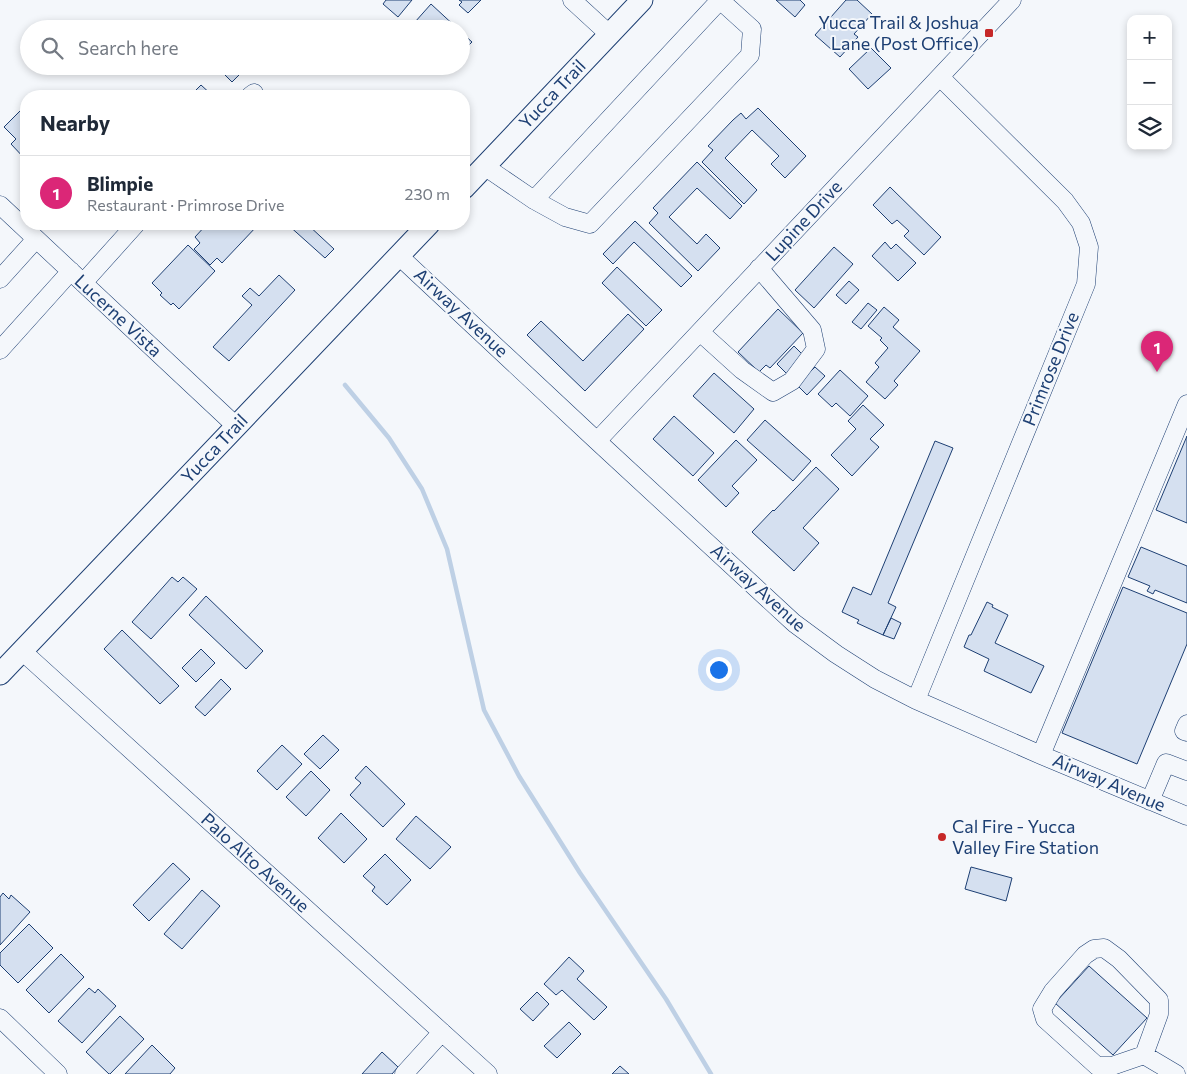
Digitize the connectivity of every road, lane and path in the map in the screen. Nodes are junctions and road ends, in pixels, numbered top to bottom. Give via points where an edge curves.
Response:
1 (572, 0) edge
2 (642, 0) edge
3 (720, 0) edge
4 (1012, 0) edge
5 (609, 34) junction
6 (940, 77) junction
7 (484, 166) junction
8 (470, 181) edge
9 (534, 200) junction
10 (0, 205) edge
11 (20, 224) edge
12 (26, 230) edge
13 (129, 230) edge
14 (423, 230) edge
15 (36, 239) junction
16 (399, 256) junction
17 (759, 268) junction
18 (77, 277) junction
19 (0, 279) edge
20 (700, 332) junction
21 (0, 350) edge
22 (1187, 404) edge
23 (1183, 423) edge
24 (236, 426) junction
25 (597, 441) junction
26 (22, 651) junction
27 (0, 674) edge
28 (916, 700) junction
29 (1187, 724) edge
30 (1187, 732) edge
31 (1041, 755) junction
32 (1187, 771) edge
33 (1150, 801) junction
34 (1187, 816) edge
35 (0, 1018) edge
36 (442, 1032) junction
37 (1144, 1055) junction
38 (486, 1073) edge
39 (58, 1074) edge
40 (404, 1074) edge
41 (1176, 1074) edge

1 - 5 street
2 - 5 main road, Yucca Trail
3 - 9 street
3 - 9 street via 752,29 750,55 590,224 565,217
4 - 6 street, Lupine Drive
5 - 7 main road, Yucca Trail
6 - 17 street, Lupine Drive
6 - 28 street, Primrose Drive via 1065,201 1081,223 1089,247 1086,284
7 - 8 main road, Yucca Trail
7 - 9 street
10 - 11 street, Lucerne Vista
12 - 15 street, Lucerne Vista
13 - 18 street
14 - 16 main road, Yucca Trail
15 - 18 street, Lucerne Vista
15 - 19 street
16 - 24 main road, Yucca Trail
16 - 25 street, Airway Avenue
17 - 20 street, Lupine Drive
17 - 20 street via 812,330 816,349 792,381 773,392 742,370
18 - 21 street
18 - 24 street, Lucerne Vista
20 - 25 street, Lupine Drive
22 - 23 street
23 - 31 street
24 - 26 main road, Yucca Trail
25 - 28 street, Airway Avenue via 794,622 875,679
26 - 27 main road, Yucca Trail
26 - 36 street, Palo Alto Avenue
28 - 31 street, Airway Avenue
29 - 30 street via 1184,731
31 - 33 street, Airway Avenue
32 - 33 street via 1166,763
33 - 34 street, Airway Avenue
35 - 39 street
36 - 38 street, Palo Alto Avenue
36 - 40 street
37 - 37 street via 1112,1066 1097,1066 1045,1020 1042,1009 1053,991 1094,949 1104,948 1119,959 1159,1000 1160,1014
37 - 41 street

